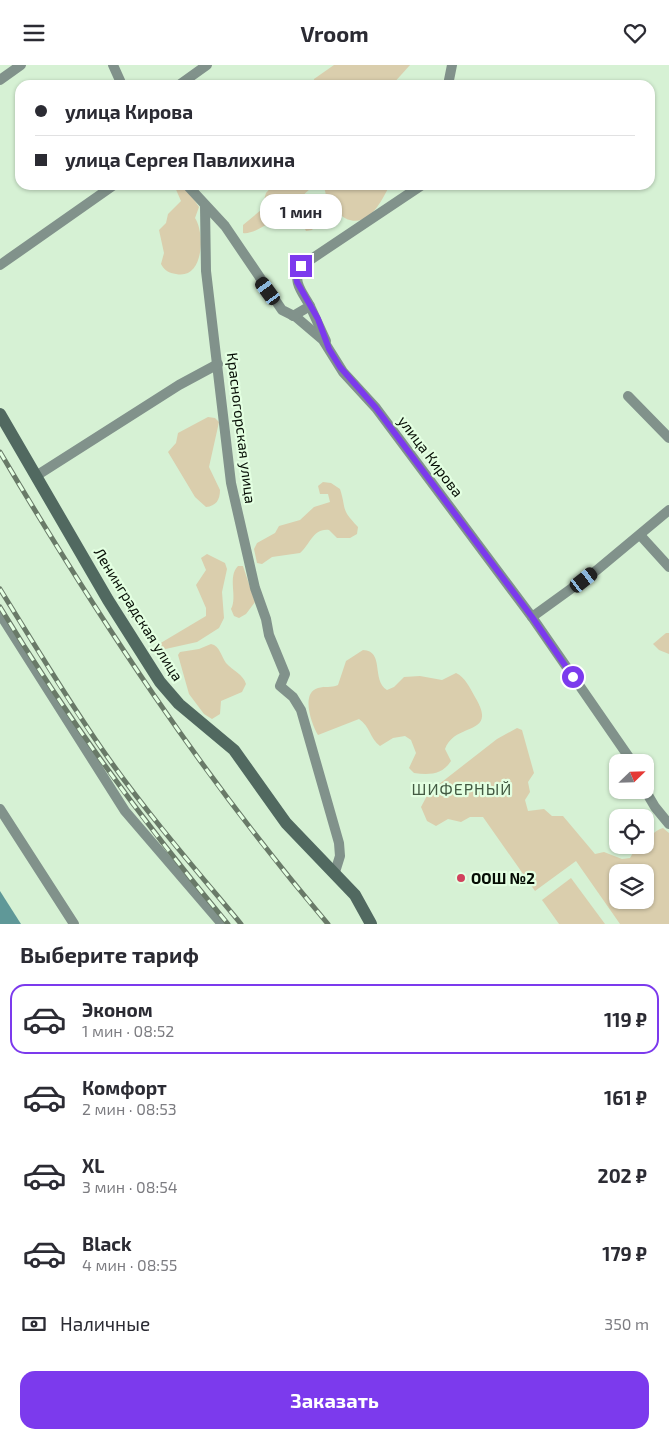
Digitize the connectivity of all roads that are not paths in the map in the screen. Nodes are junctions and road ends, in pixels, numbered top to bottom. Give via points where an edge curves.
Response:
1 (21, 65) edge
2 (113, 65) edge
3 (207, 65) edge
4 (452, 65) edge
5 (0, 80) edge
6 (120, 80) edge
7 (186, 80) edge
8 (449, 80) edge
9 (107, 190) edge
10 (192, 190) edge
11 (415, 190) edge
12 (206, 206) junction
13 (0, 265) edge
14 (310, 307) junction
15 (293, 316) junction
16 (329, 349) junction
17 (218, 364) junction
18 (628, 396) dead end
19 (0, 414) edge
20 (669, 438) edge
21 (36, 476) junction
22 (669, 510) edge
23 (640, 535) junction
24 (669, 567) edge
25 (0, 614) edge
26 (532, 617) junction
27 (628, 754) edge
28 (650, 799) edge
29 (0, 809) edge
30 (669, 824) edge
31 (335, 872) junction
32 (74, 924) edge
33 (222, 924) edge
34 (371, 924) edge

1 - 5 street
2 - 6 street
3 - 7 street
4 - 8 street
9 - 13 street
10 - 12 street, улица Кирова
11 - 14 street via 301,266 297,282
12 - 15 street, улица Кирова via 225,226 282,310
12 - 17 street, Красногорская улица via 206,271
14 - 15 street
14 - 16 street
15 - 16 street, улица Кирова via 319,336
16 - 26 street, улица Кирова via 343,372 376,408
17 - 21 street via 179,385
17 - 31 street, Красногорская улица via 227,455 246,554 269,635 285,674 280,686 298,703 304,717 339,843 340,856
18 - 20 street
19 - 21 main road, Ленинградская улица
21 - 31 main road, Ленинградская улица via 160,682 179,703 234,750 286,823
22 - 23 street
23 - 24 street
23 - 26 street
25 - 33 street via 125,811
26 - 27 street, улица Кирова
28 - 30 street
29 - 32 street
31 - 34 main road, Ленинградская улица via 355,895

